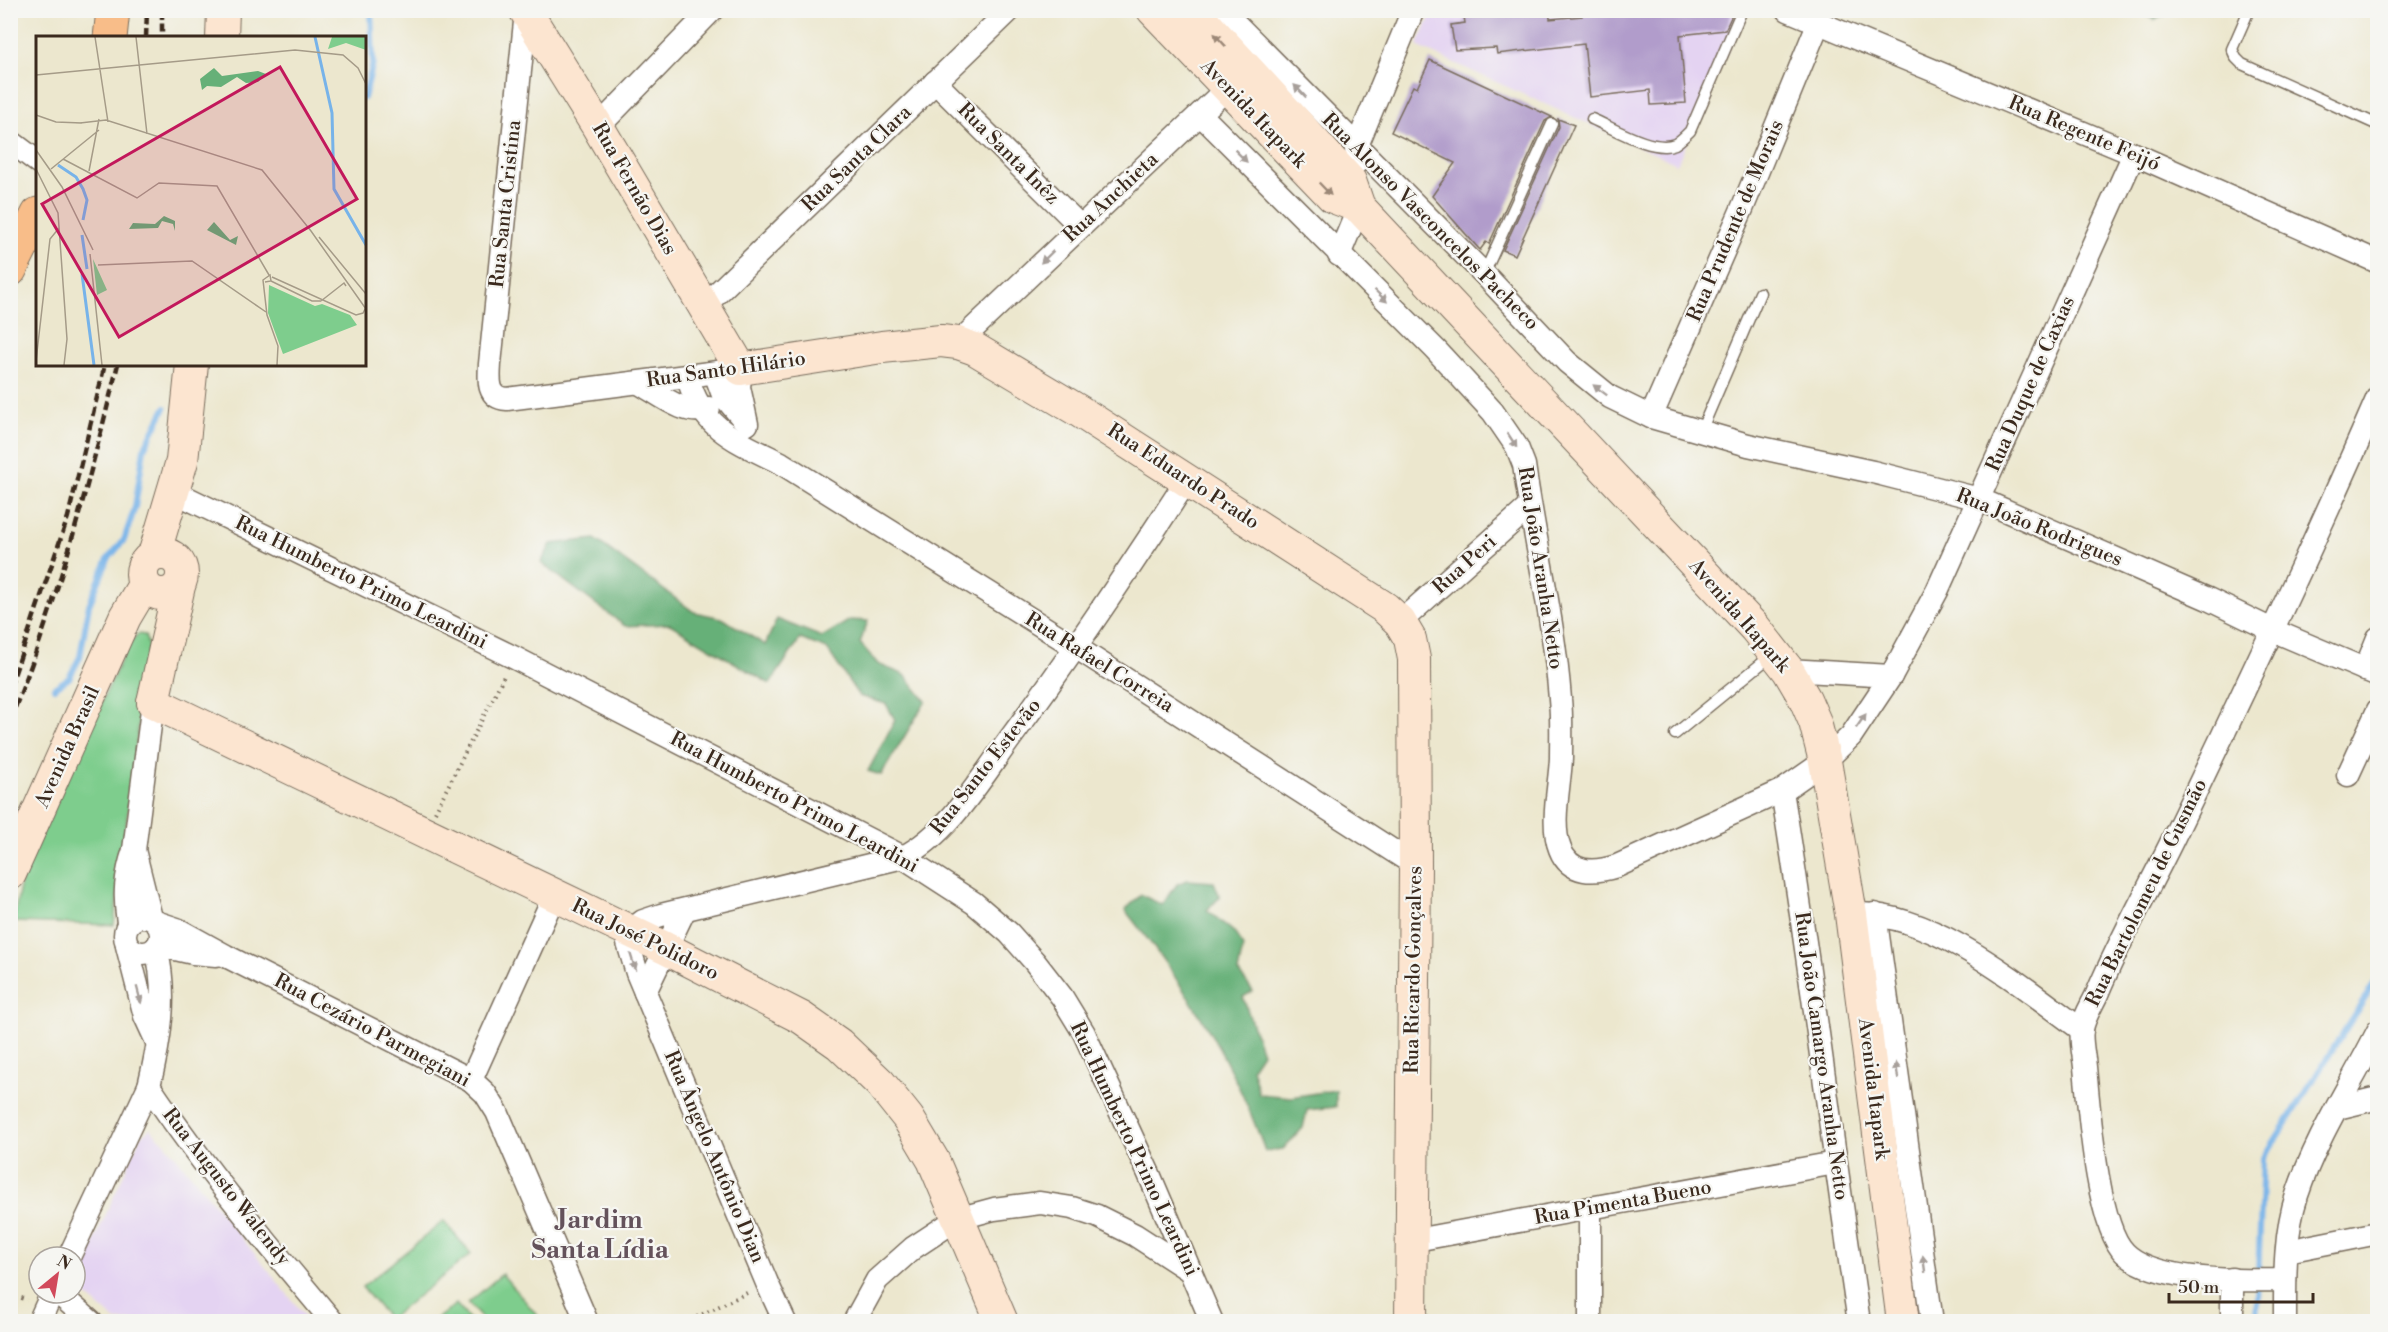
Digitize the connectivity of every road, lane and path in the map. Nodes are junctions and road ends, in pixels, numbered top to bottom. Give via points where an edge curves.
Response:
1 (96, 10) edge
2 (113, 10) edge
3 (223, 10) edge
4 (712, 10) edge
5 (1154, 10) edge
6 (1193, 10) edge
7 (1222, 10) edge
8 (1413, 10) edge
9 (1742, 10) edge
10 (1788, 10) edge
11 (2249, 10) edge
12 (525, 11) edge
13 (999, 14) edge
14 (1818, 24) junction
15 (93, 36) edge
16 (110, 36) edge
17 (222, 36) edge
18 (1246, 70) junction
19 (935, 82) junction
20 (1200, 114) junction
21 (1593, 119) dead end
22 (1552, 124) dead end
23 (2378, 125) edge
24 (598, 127) junction
25 (10, 141) edge
26 (1356, 147) junction
27 (2134, 154) junction
28 (36, 160) edge
29 (1359, 207) junction
30 (36, 218) edge
31 (1080, 226) junction
32 (1339, 255) junction
33 (13, 259) edge
34 (2378, 262) edge
35 (1484, 274) junction
36 (1761, 293) dead end
37 (703, 307) junction
38 (958, 343) junction
39 (192, 366) edge
40 (728, 371) junction
41 (688, 377) junction
42 (639, 383) junction
43 (723, 394) junction
44 (494, 395) joint
45 (2378, 397) edge
46 (701, 411) junction
47 (1651, 417) junction
48 (747, 424) junction
49 (1701, 431) junction
50 (781, 463) junction
51 (1187, 480) junction
52 (179, 496) junction
53 (1979, 499) junction
54 (1529, 507) junction
55 (162, 580) junction
56 (1400, 622) junction
57 (2272, 630) junction
58 (2378, 638) edge
59 (1077, 648) junction
60 (513, 657) junction
61 (1781, 662) junction
62 (2371, 672) edge
63 (1891, 676) junction
64 (153, 702) junction
65 (2378, 710) edge
66 (1675, 734) dead end
67 (1825, 762) junction
68 (2348, 775) dead end
69 (1782, 791) junction
70 (425, 833) junction
71 (134, 850) junction
72 (903, 857) junction
73 (1416, 865) junction
74 (10, 874) edge
75 (554, 896) junction
76 (684, 911) junction
77 (1863, 914) junction
78 (154, 920) junction
79 (128, 922) junction
80 (630, 931) junction
81 (128, 946) junction
82 (157, 947) junction
83 (665, 948) junction
84 (226, 956) junction
85 (645, 992) junction
86 (2082, 1030) junction
87 (2378, 1031) edge
88 (157, 1042) junction
89 (471, 1080) junction
90 (149, 1086) junction
91 (2378, 1098) edge
92 (2337, 1108) junction
93 (1835, 1163) junction
94 (1590, 1209) junction
95 (957, 1219) junction
96 (2378, 1233) edge
97 (1410, 1240) junction
98 (75, 1245) edge
99 (2287, 1251) junction
100 (1189, 1270) junction
101 (2256, 1280) junction
102 (767, 1283) junction
103 (47, 1305) edge
104 (72, 1305) edge
105 (39, 1322) edge
106 (91, 1322) edge
107 (333, 1322) edge
108 (586, 1322) edge
109 (686, 1322) edge
110 (785, 1322) edge
111 (854, 1322) edge
112 (1002, 1322) edge
113 (1212, 1322) edge
114 (1411, 1322) edge
115 (1590, 1322) edge
116 (1859, 1322) edge
117 (1903, 1322) edge
118 (1932, 1322) edge
119 (2232, 1322) edge
120 (2285, 1322) edge

1 - 15 highway
2 - 16 highway
3 - 17 street
4 - 24 street
5 - 18 street, Avenida Itapark
18 -> 6 street, Avenida Itapark
7 - 18 street, Rua Alonso Vasconcelos Pacheco
8 - 26 street
9 - 21 lane via 1690,131 1675,144 1642,142
10 - 14 street, Rua Regente Feijó
11 - 23 lane via 2232,49 2242,64
12 - 24 street, Rua Fernão Dias
12 - 44 street, Rua Santa Cristina via 489,372
13 - 19 street, Rua Santa Clara
14 - 27 street, Rua Regente Feijó
14 - 47 street, Rua Prudente de Morais
18 - 20 street, Rua Anchieta
26 -> 18 street, Rua Alonso Vasconcelos Pacheco
18 - 29 street, Avenida Itapark via 1350,181
19 - 31 street, Rua Santa Inêz
19 - 37 street, Rua Santa Clara
20 - 31 street, Rua Anchieta
20 -> 32 street, Rua João Aranha Netto
22 - 35 lane
24 - 37 street, Rua Fernão Dias
25 - 28 street
26 - 29 street
26 - 35 street, Rua Alonso Vasconcelos Pacheco
27 - 34 street, Rua Regente Feijó
27 - 53 street, Rua Duque de Caxias
29 - 32 street
29 - 61 street, Avenida Itapark via 1747,620
30 - 33 highway
31 -> 38 street, Rua Anchieta
32 -> 54 street, Rua João Aranha Netto via 1493,412 1517,447 1524,465
47 -> 35 street, Rua Alonso Vasconcelos Pacheco via 1610,397 1567,362
36 - 49 lane
37 - 40 street, Rua Fernão Dias
38 - 40 street, Rua Santo Hilário via 941,340 882,347
38 - 51 street, Rua Eduardo Prado via 975,349 1069,405
39 - 52 street
40 - 41 street, Rua Santo Hilário
40 - 43 street, Rua Rafael Correia
40 - 48 street via 740,387
41 - 42 street, Rua Santo Hilário
41 - 46 street, Rua Rafael Correia
42 - 44 street, Rua Santo Hilário via 507,399
42 - 46 street via 677,405
43 - 46 street via 714,405
43 - 48 street, Rua Rafael Correia
45 - 57 street, Rua Bartolomeu de Gusmão
46 - 50 street, Rua Rafael Correia via 735,439
47 - 49 street, Rua João Rodrigues
48 - 50 street, Rua Rafael Correia
49 - 53 street, Rua João Rodrigues
50 - 59 street, Rua Rafael Correia
51 - 56 street, Rua Eduardo Prado via 1367,595
51 - 59 street, Rua Santo Estevão
52 - 55 street
52 - 60 street, Rua Humberto Primo Leardini
53 - 57 street, Rua João Rodrigues
53 - 63 street, Rua Duque de Caxias via 1937,591
54 - 56 street, Rua Peri
54 - 69 street, Rua João Aranha Netto via 1555,651 1561,758 1556,836 1566,859 1584,871 1599,872
55 - 64 street
55 - 74 street, Avenida Brasil via 125,617
56 - 73 street, Rua Ricardo Gonçalves via 1410,639 1414,659
57 - 62 street, Rua João Rodrigues
57 - 86 street, Rua Bartolomeu de Gusmão via 2108,968
58 - 62 street
59 - 72 street, Rua Santo Estevão via 939,831 921,848
59 - 73 street, Rua Rafael Correia
60 - 70 path
60 - 72 street, Rua Humberto Primo Leardini
61 - 63 street
61 - 66 lane
61 - 67 street, Avenida Itapark via 1805,699
67 -> 63 street, Rua Duque de Caxias via 1851,736
64 - 70 street, Rua José Polidoro
64 - 71 street
65 - 68 street
67 - 69 street, Rua João Aranha Netto
67 - 77 street, Avenida Itapark
69 - 93 street, Rua João Camargo Aranha Netto via 1811,973
70 - 75 street, Rua José Polidoro
71 - 78 street
71 - 79 street via 125,888
72 - 76 street, Rua Santo Estevão
72 - 100 street, Rua Humberto Primo Leardini via 974,903 1009,933 1062,997 1084,1033 1120,1110
73 - 97 street, Rua Ricardo Gonçalves
75 - 80 street, Rua José Polidoro
75 - 89 street
76 - 80 street, Rua Santo Estevão via 643,921
76 - 83 street
77 - 86 street via 1906,922 1947,938
77 - 117 street, Avenida Itapark
118 -> 77 street
78 - 79 street via 139,916
78 - 82 street via 162,934
78 - 84 street, Rua Cezário Parmegiani
79 - 81 street via 124,934
80 - 83 street, Rua José Polidoro
80 -> 85 street, Rua Ângelo Antônio Dian via 631,958
81 - 82 street via 143,953
81 -> 88 street via 145,1016
82 - 84 street, Rua Cezário Parmegiani
82 - 88 street via 162,1020
83 - 85 street
83 - 95 street, Rua José Polidoro via 802,1018 840,1044 880,1083 908,1118 933,1160
84 - 89 street, Rua Cezário Parmegiani
85 - 102 street, Rua Ângelo Antônio Dian
86 - 101 street, Rua Bartolomeu de Gusmão via 2091,1129 2104,1203 2119,1246 2127,1256 2148,1266 2187,1275
87 - 92 street
88 - 90 street
89 - 108 street, Rua Cezário Parmegiani via 497,1112
90 - 98 street
90 - 107 street, Rua Augusto Walendy via 195,1150
91 - 92 street
92 - 99 street via 2297,1196
93 - 94 street, Rua Pimenta Bueno
93 - 116 street, Rua João Camargo Aranha Netto
94 - 97 street, Rua Pimenta Bueno
94 - 115 street
95 - 100 street via 1040,1203 1072,1208 1135,1235
95 - 111 street via 913,1248 877,1280
95 - 112 street, Rua José Polidoro
96 - 99 street
97 - 114 street, Rua Ricardo Gonçalves
99 - 101 street
100 - 113 street, Rua Humberto Primo Leardini
101 - 119 street
101 - 120 street
102 - 109 path
102 - 110 street, Rua Ângelo Antônio Dian
103 - 105 street
104 - 106 street

